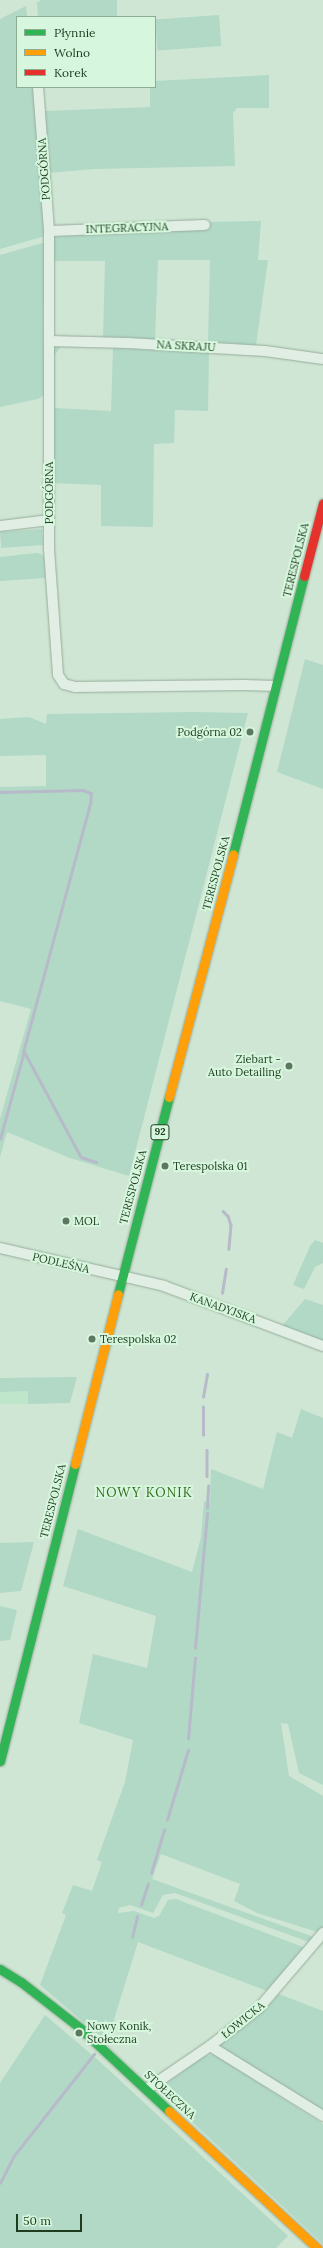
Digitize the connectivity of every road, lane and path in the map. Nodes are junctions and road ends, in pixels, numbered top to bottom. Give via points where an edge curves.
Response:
1 (38, 88) edge
2 (206, 225) dead end
3 (49, 231) junction
4 (49, 341) junction
5 (323, 360) edge
6 (323, 503) edge
7 (49, 520) junction
8 (0, 526) edge
9 (276, 686) junction
10 (0, 1248) edge
11 (122, 1276) junction
12 (323, 1346) edge
13 (0, 1761) edge
14 (323, 1933) edge
15 (0, 1969) edge
16 (210, 2046) junction
17 (147, 2089) junction
18 (323, 2116) edge
19 (317, 2248) edge

1 - 3 street, PODGÓRNA
2 - 3 street, INTEGRACYJNA
3 - 4 street, PODGÓRNA
4 - 5 street, NA SKRAJU via 265,351
4 - 7 street, PODGÓRNA
6 - 9 main road, TERESPOLSKA / 92
7 - 8 street
7 - 9 street, PODGÓRNA via 58,675 64,684 75,687
9 - 11 main road, TERESPOLSKA / 92
10 - 11 street, PODLEŚNA
11 - 12 street, KANADYJSKA via 164,1286
11 - 13 main road, TERESPOLSKA / 92
14 - 16 street, ŁOWICKA via 264,2004
15 - 17 main road, STOŁECZNA via 72,2021
16 - 17 street, ŁOWICKA
16 - 18 street
17 - 19 main road, STOŁECZNA

